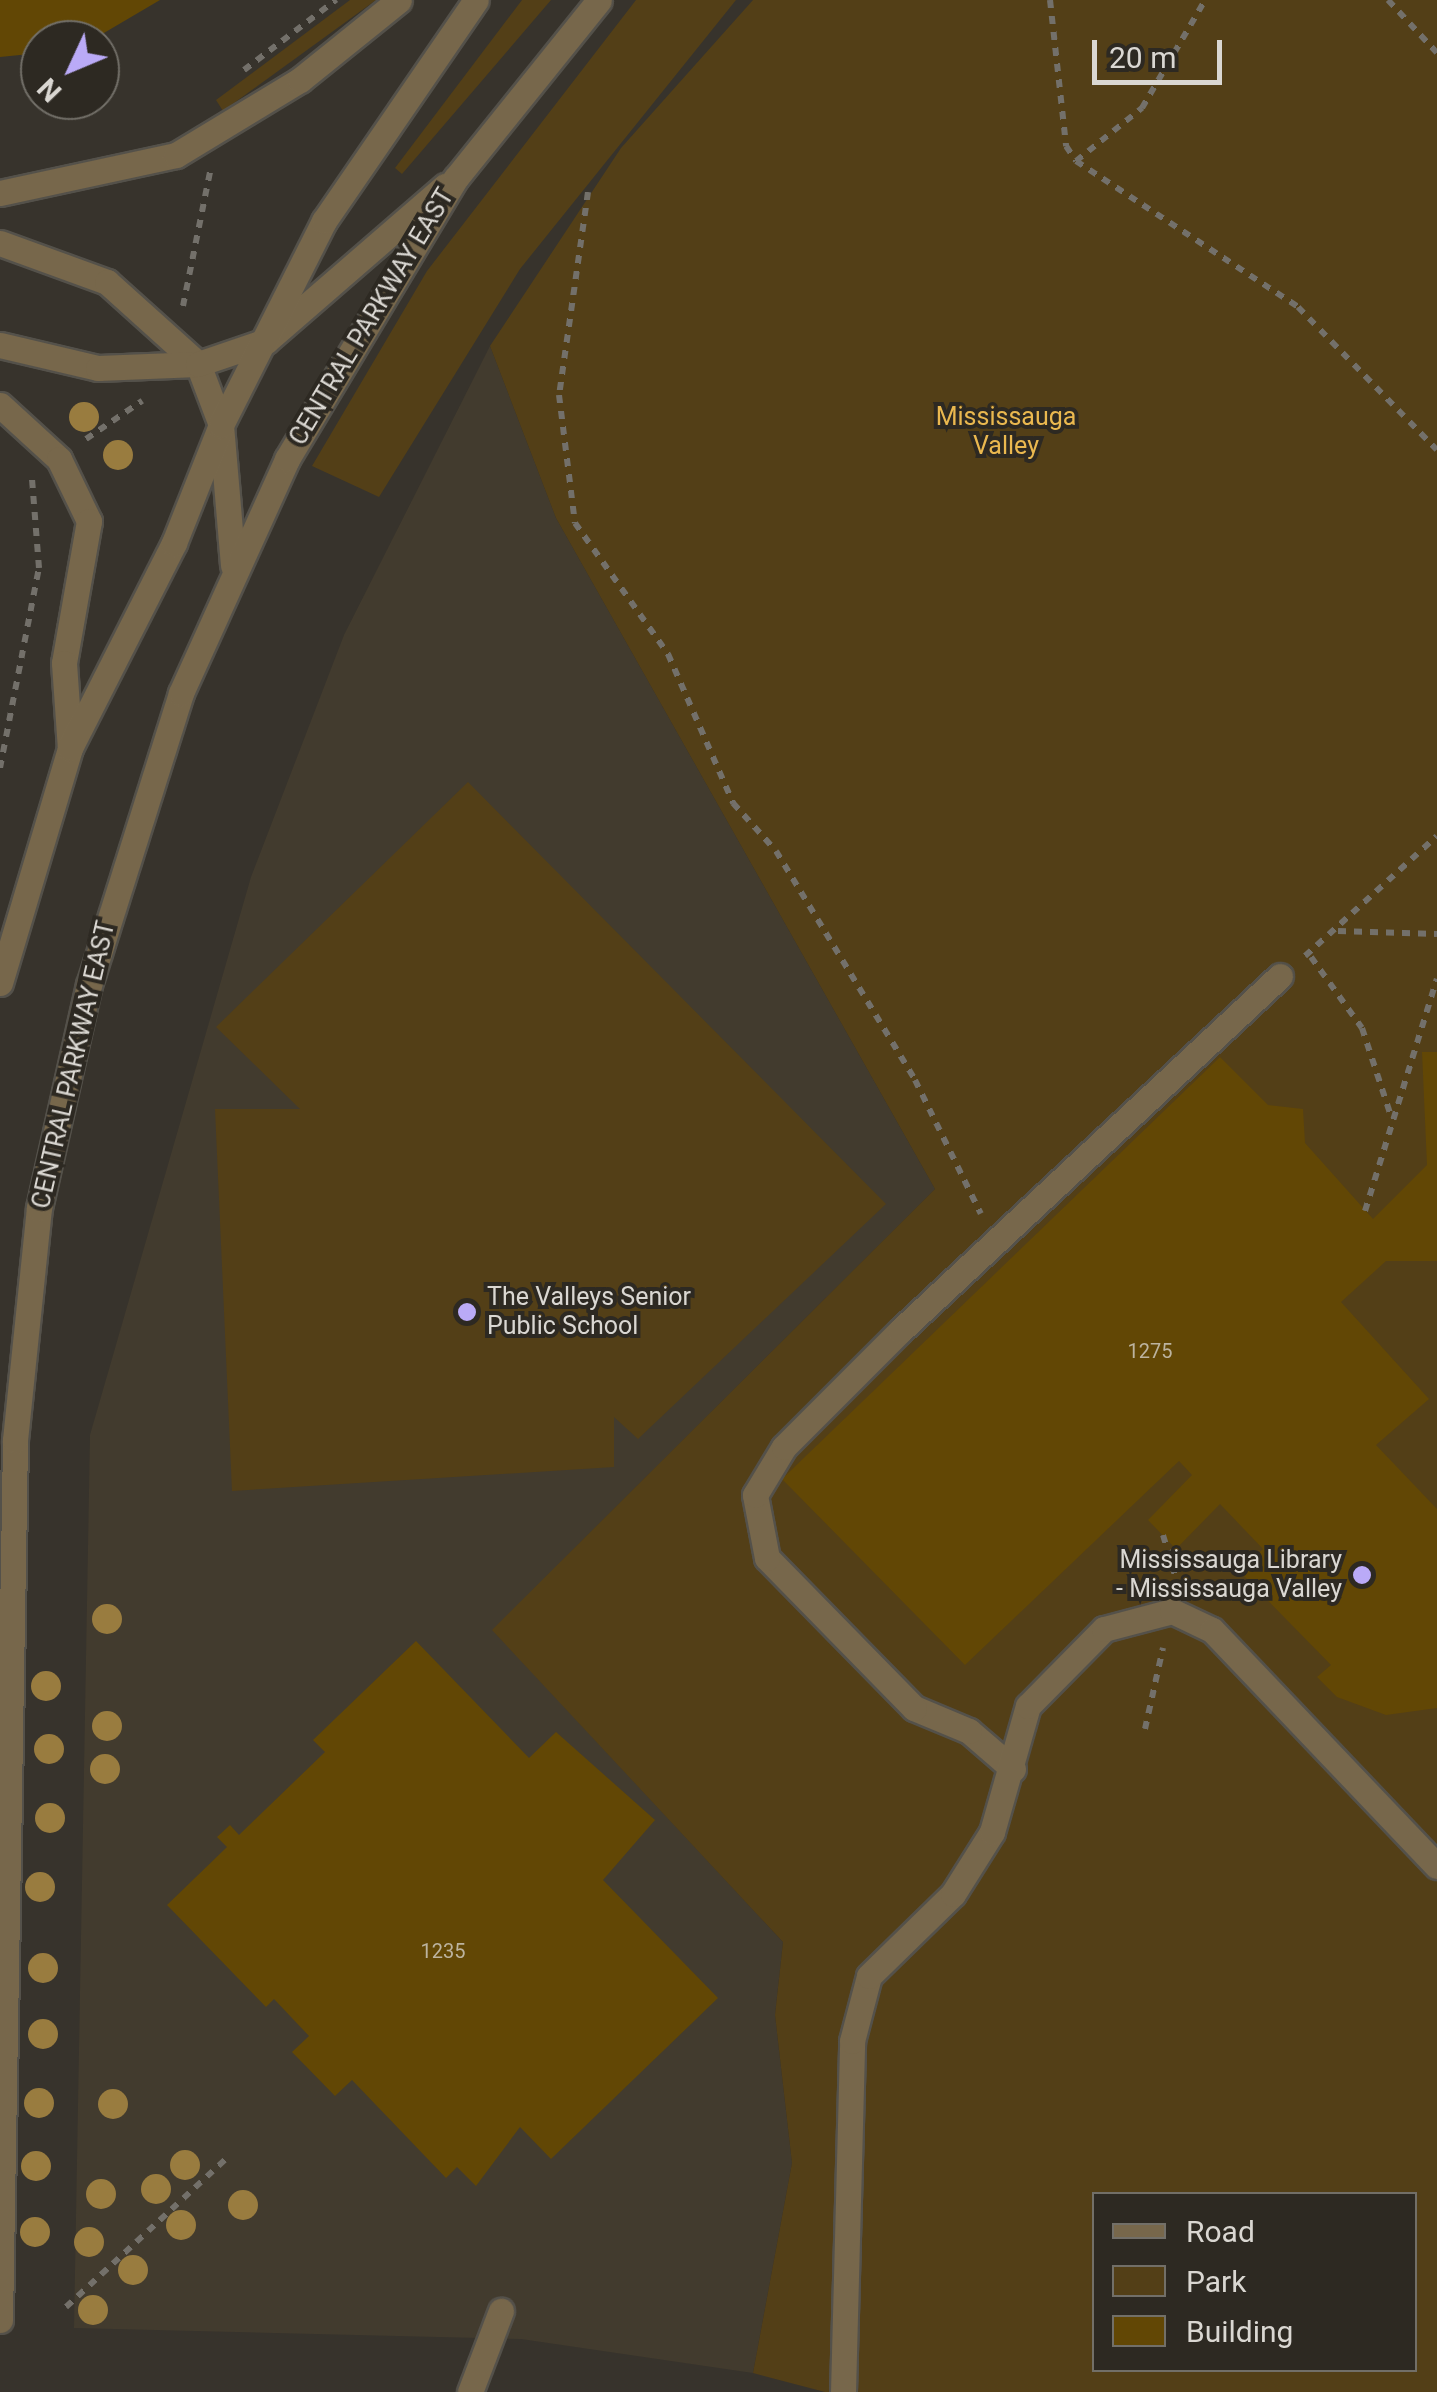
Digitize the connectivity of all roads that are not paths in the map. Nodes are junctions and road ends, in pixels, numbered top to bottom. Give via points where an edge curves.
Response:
1 (400, 0) edge
2 (476, 0) edge
3 (599, 0) edge
4 (456, 178) junction
5 (0, 193) edge
6 (0, 243) edge
7 (266, 341) junction
8 (0, 345) edge
9 (198, 364) junction
10 (0, 405) edge
11 (221, 425) junction
12 (233, 575) junction
13 (70, 748) junction
14 (1280, 976) road end
15 (0, 983) edge
16 (1013, 1769) junction
17 (1437, 1866) edge
18 (500, 2310) dead end
19 (0, 2320) edge
20 (470, 2392) edge
21 (843, 2392) edge

1 - 5 street via 300,80 176,155
2 - 7 street via 324,222
3 - 4 street, CENTRAL PARKWAY EAST
4 - 7 street via 396,219
4 - 12 street, CENTRAL PARKWAY EAST via 287,458
6 - 9 street via 108,282
7 - 9 street
7 - 11 street
8 - 9 street via 98,368
9 - 11 street
10 - 13 street via 59,459 89,521 64,663
11 - 12 street
11 - 13 street via 174,544
12 - 19 street, CENTRAL PARKWAY EAST via 149,781 89,985 39,1208 15,1440
13 - 15 street
14 - 16 street via 784,1447 755,1495 767,1558 914,1708 970,1732
16 - 17 street via 1028,1706 1092,1642 1136,1615 1172,1612 1212,1630
16 - 21 street via 992,1832 953,1894 880,1961 858,2008
18 - 20 street

